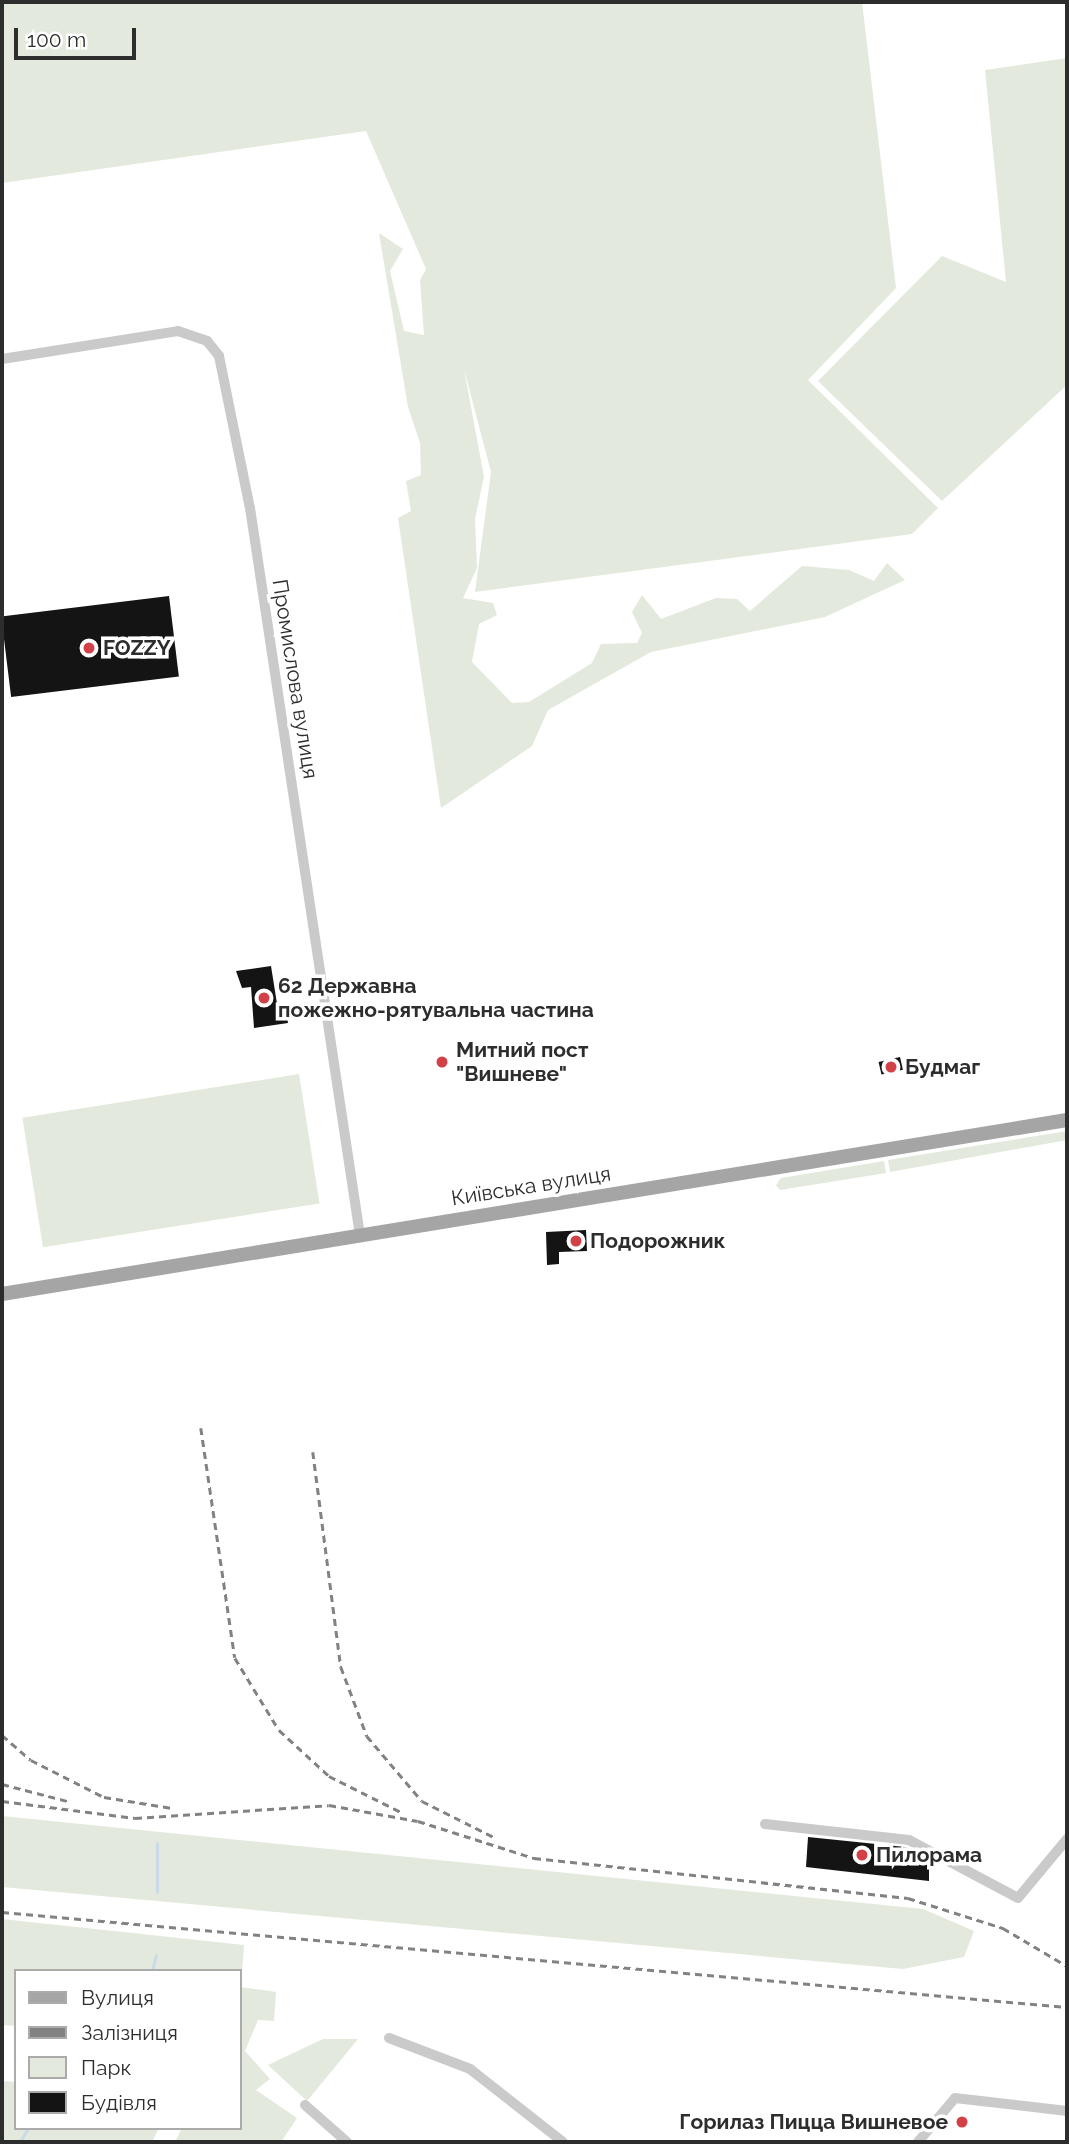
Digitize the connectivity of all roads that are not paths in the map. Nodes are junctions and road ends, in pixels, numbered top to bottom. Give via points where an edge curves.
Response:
1 (2, 359) edge
2 (1067, 1120) edge
3 (360, 1235) junction
4 (2, 1294) edge
5 (765, 1824) dead end
6 (1067, 1839) edge
7 (389, 2038) dead end
8 (305, 2105) dead end
9 (1067, 2111) edge
10 (348, 2142) edge
11 (563, 2142) edge
12 (918, 2142) edge

1 - 3 street, Промислова вулиця via 178,331 207,341 219,356 250,508
2 - 3 main road, Київська вулиця
3 - 4 main road, Київська вулиця
5 - 6 street via 909,1840 1018,1899
7 - 11 street via 470,2069
8 - 10 street
9 - 12 street via 955,2098

